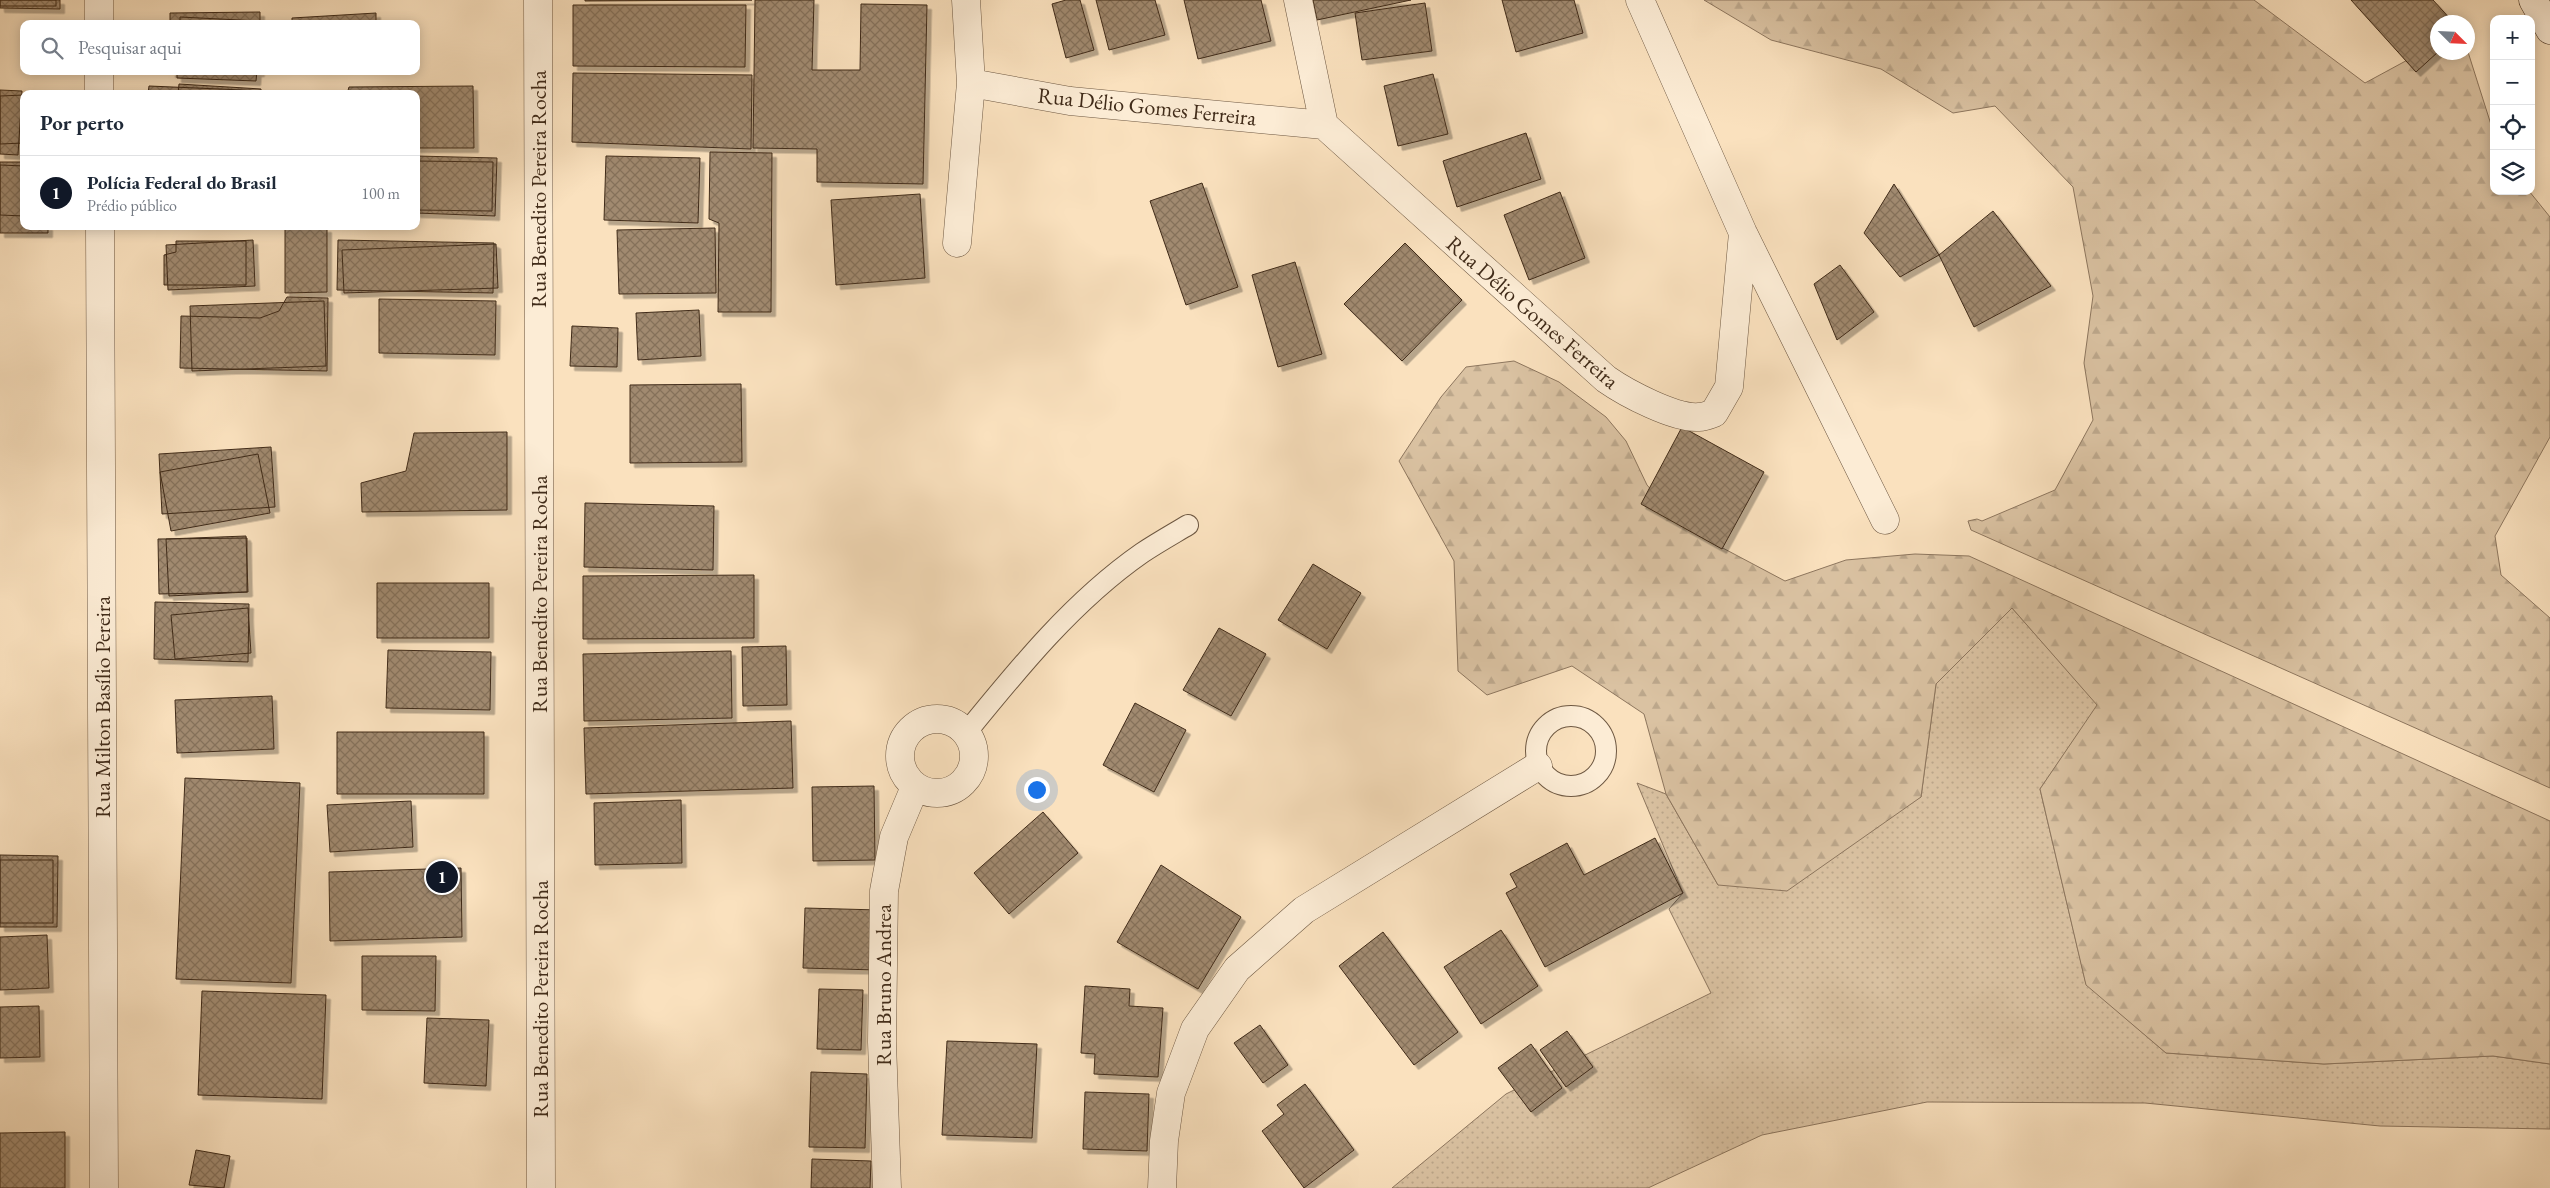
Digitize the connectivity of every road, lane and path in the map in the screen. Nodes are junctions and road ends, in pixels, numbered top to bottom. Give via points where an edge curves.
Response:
1 (99, 0) edge
2 (538, 0) edge
3 (966, 0) edge
4 (1298, 0) edge
5 (1640, 0) edge
6 (2533, 0) edge
7 (99, 20) edge
8 (2550, 30) edge
9 (99, 75) edge
10 (971, 83) junction
11 (99, 90) edge
12 (1324, 125) junction
13 (100, 230) edge
14 (1744, 233) junction
15 (957, 243) dead end
16 (1885, 520) dead end
17 (1188, 525) dead end
18 (966, 733) junction
19 (1538, 766) dead end
20 (915, 787) junction
21 (104, 1188) edge
22 (541, 1188) edge
23 (887, 1188) edge
24 (1162, 1188) edge

1 - 7 street
2 - 22 street, Rua Benedito Pereira Rocha
3 - 10 street
4 - 12 street
5 - 14 street
6 - 8 street
9 - 11 street
10 - 12 street, Rua Délio Gomes Ferreira via 1070,101
10 - 15 street
12 - 14 street, Rua Délio Gomes Ferreira via 1606,379 1624,392 1684,416 1714,413 1729,387
13 - 21 street, Rua Milton Basílio Pereira
14 - 16 street
17 - 18 lane via 1142,553 1092,594 1023,663
18 - 20 street via 972,740 975,760 968,778 952,790 933,794
18 - 20 street via 959,724 940,718 921,721 906,733 899,752 902,772
19 - 24 street via 1304,910 1236,968 1194,1029 1171,1093
20 - 23 street, Rua Bruno Andrea via 894,837 884,891 882,1042

